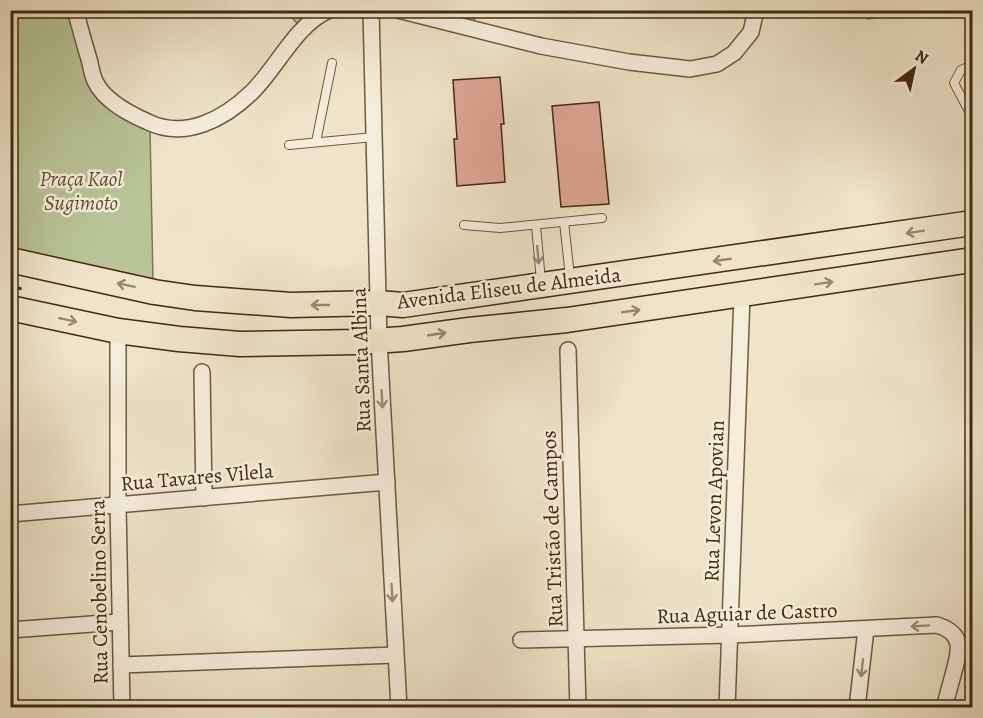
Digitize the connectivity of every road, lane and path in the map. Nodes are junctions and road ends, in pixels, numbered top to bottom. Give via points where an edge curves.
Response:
1 (75, 10) edge
2 (329, 10) edge
3 (371, 10) edge
4 (398, 10) edge
5 (756, 10) edge
6 (332, 63) dead end
7 (972, 65) edge
8 (972, 117) edge
9 (374, 137) junction
10 (316, 142) junction
11 (289, 145) dead end
12 (602, 218) dead end
13 (564, 222) junction
14 (972, 223) edge
15 (464, 225) dead end
16 (536, 226) junction
17 (10, 260) edge
18 (972, 260) edge
19 (571, 281) junction
20 (541, 285) junction
21 (742, 296) junction
22 (378, 303) junction
23 (10, 308) edge
24 (118, 331) junction
25 (379, 340) junction
26 (568, 350) dead end
27 (202, 372) dead end
28 (387, 482) junction
29 (204, 498) junction
30 (118, 504) junction
31 (10, 514) edge
32 (119, 622) junction
33 (866, 629) junction
34 (10, 630) edge
35 (731, 635) junction
36 (576, 639) junction
37 (522, 640) dead end
38 (395, 655) junction
39 (121, 665) junction
40 (122, 708) edge
41 (399, 708) edge
42 (578, 708) edge
43 (728, 708) edge
44 (857, 708) edge
45 (944, 708) edge

1 - 2 street via 95,82 134,116 155,126 180,130 203,125 252,92 308,23
3 - 9 street, Rua Santa Albina
4 - 5 street via 541,46 690,69 717,64 734,53 751,32
6 - 10 lane
7 - 8 lane via 961,70 954,83
9 - 10 lane
9 - 22 street, Rua Santa Albina
10 - 11 lane
12 - 13 lane
13 - 16 lane
13 - 19 lane
14 -> 19 main road, Avenida Eliseu de Almeida
15 - 16 lane
16 -> 20 lane
22 -> 17 main road, Avenida Eliseu de Almeida via 291,305 195,298
21 -> 18 main road, Avenida Eliseu de Almeida
19 - 20 main road, Avenida Eliseu de Almeida
20 - 22 main road, Avenida Eliseu de Almeida via 403,305
25 -> 21 main road, Avenida Eliseu de Almeida
21 - 35 street, Rua Levon Apovian
22 - 25 street, Rua Santa Albina
23 -> 24 main road, Avenida Eliseu de Almeida
24 - 25 main road, Avenida Eliseu de Almeida via 240,344
24 - 30 street, Rua Cenobelino Serra
25 -> 28 street, Rua Santa Albina
26 - 36 street, Rua Tristão de Campos
27 - 29 street
28 - 29 street, Rua Tavares Vilela
28 -> 38 street, Rua Santa Albina
29 - 30 street, Rua Tavares Vilela
30 - 31 street, Rua Tavares Vilela
30 - 32 street, Rua Cenobelino Serra
32 - 34 street
32 - 39 street, Rua Cenobelino Serra
33 - 35 street, Rua Aguiar de Castro
33 -> 44 street
45 -> 33 street, Rua Aguiar de Castro via 960,650 948,628 937,625
35 - 36 street, Rua Aguiar de Castro
35 - 43 street, Rua Levon Apovian
36 - 37 street, Rua Aguiar de Castro
36 - 42 street, Rua Tristão de Campos
38 - 39 street
38 - 41 street, Rua Santa Albina
39 - 40 street, Rua Cenobelino Serra

